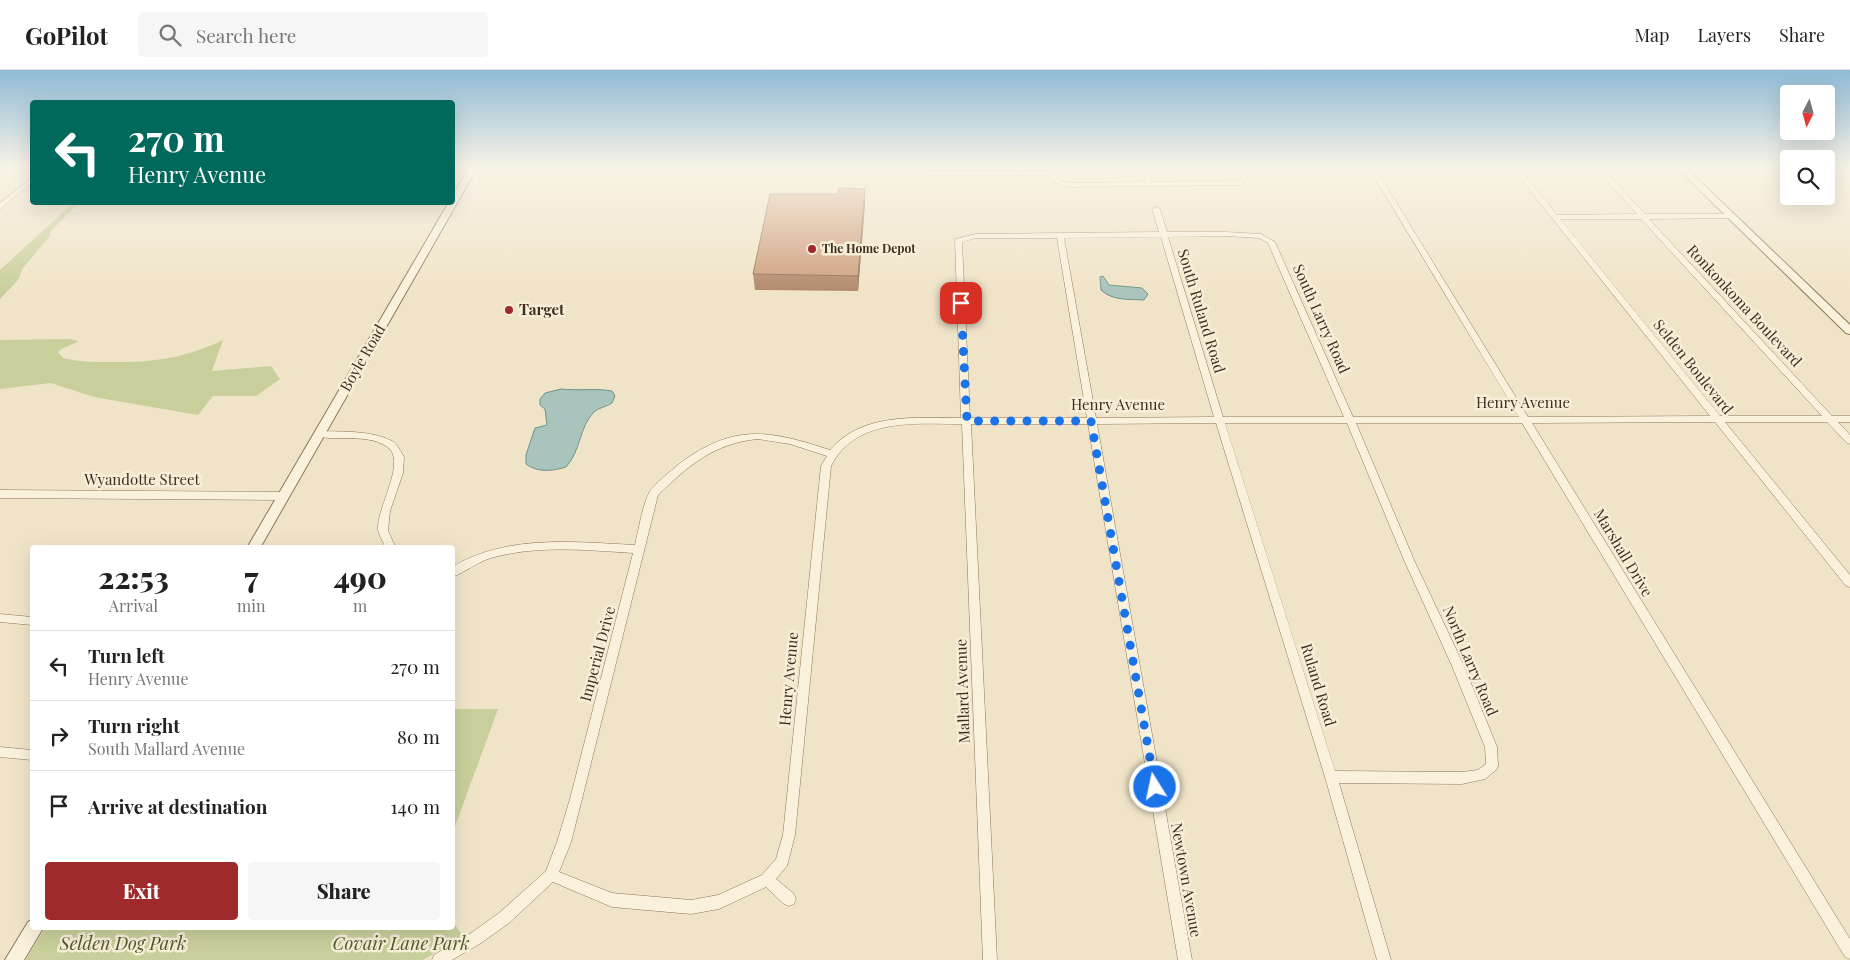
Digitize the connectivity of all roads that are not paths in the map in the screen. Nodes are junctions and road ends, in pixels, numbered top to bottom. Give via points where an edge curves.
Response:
1 (1156, 209) dead end
2 (449, 210) edge
3 (1397, 210) edge
4 (1549, 210) edge
5 (1636, 210) edge
6 (1725, 210) edge
7 (1642, 216) junction
8 (1732, 216) junction
9 (1555, 217) junction
10 (1164, 235) junction
11 (1060, 236) junction
12 (1850, 331) edge
13 (1830, 419) junction
14 (1850, 419) edge
15 (1348, 420) junction
16 (1524, 420) junction
17 (1718, 420) junction
18 (967, 421) junction
19 (1091, 421) junction
20 (1220, 421) junction
21 (320, 434) junction
22 (1850, 441) edge
23 (831, 454) junction
24 (0, 494) edge
25 (284, 496) junction
26 (255, 545) edge
27 (388, 545) edge
28 (638, 548) junction
29 (455, 571) edge
30 (1850, 583) edge
31 (0, 618) edge
32 (30, 621) edge
33 (0, 752) edge
34 (30, 756) edge
35 (1331, 777) junction
36 (551, 875) junction
37 (768, 880) junction
38 (789, 899) dead end
39 (33, 930) edge
40 (1850, 952) edge
41 (14, 960) edge
42 (438, 960) edge
43 (990, 960) edge
44 (1185, 960) edge
45 (1384, 960) edge

1 - 10 street, South Ruland Road
2 - 21 street, Boyle Road
3 - 16 street, Marshall Drive
4 - 9 street, Selden Boulevard
5 - 7 street, Ronkonkoma Boulevard
6 - 8 street
7 - 8 street
7 - 9 street
7 - 13 street, Ronkonkoma Boulevard
8 - 12 street
9 - 17 street, Selden Boulevard
10 - 11 street
10 - 15 street, South Larry Road via 1226,234 1267,238 1275,247
10 - 20 street, South Ruland Road
11 - 18 street, Mallard Avenue via 966,238 958,241
11 - 19 street, Newtown Avenue
13 - 14 street, Henry Avenue
13 - 17 street, Henry Avenue
13 - 22 street, Ronkonkoma Boulevard
15 - 16 street, Henry Avenue
15 - 20 street, Henry Avenue
15 - 35 street, North Larry Road via 1458,666 1491,747 1492,766 1481,775 1462,778
16 - 17 street, Henry Avenue
16 - 40 street, Marshall Drive
17 - 30 street, Selden Boulevard
18 - 19 street, Henry Avenue
18 - 23 street, Henry Avenue via 881,424 850,437
18 - 43 street, Mallard Avenue
19 - 20 street, Henry Avenue
19 - 44 street, Newtown Avenue
20 - 35 street, Ruland Road
21 - 25 street, Boyle Road
21 - 27 street via 362,434 396,447 400,458 399,471 382,529
23 - 28 street, Imperial Drive via 776,438 755,436 722,441 668,479 653,494
23 - 37 street, Henry Avenue via 823,485 789,835 782,862
24 - 25 street, Wyandotte Street
25 - 26 street, Boyle Road
28 - 29 street via 504,551 487,555
28 - 36 street, Imperial Drive via 576,799
31 - 32 street
33 - 34 street
35 - 45 street, Ruland Road
36 - 37 street, Henry Avenue via 612,900 691,908 719,902
36 - 42 street, Imperial Drive via 504,918
37 - 38 street
39 - 41 street

